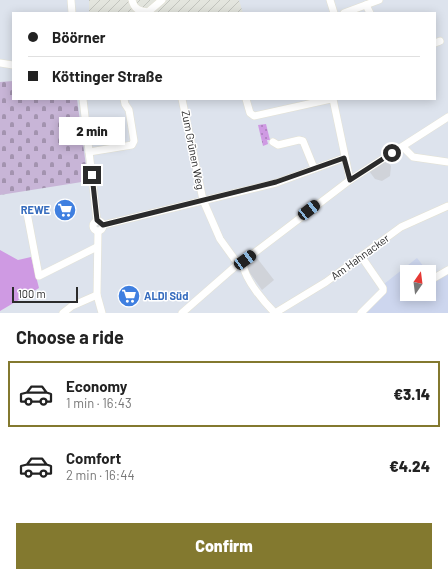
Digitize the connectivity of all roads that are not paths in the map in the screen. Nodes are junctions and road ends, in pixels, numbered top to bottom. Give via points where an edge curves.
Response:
1 (71, 0) edge
2 (132, 0) edge
3 (162, 0) edge
4 (330, 0) edge
5 (379, 0) edge
6 (366, 5) junction
7 (72, 12) edge
8 (334, 12) edge
9 (347, 12) edge
10 (370, 12) edge
11 (0, 63) edge
12 (12, 64) edge
13 (83, 100) edge
14 (124, 100) edge
15 (182, 100) edge
16 (246, 100) edge
17 (332, 100) edge
18 (315, 101) edge
19 (448, 117) edge
20 (273, 142) dead end
21 (403, 147) junction
22 (89, 152) junction
23 (344, 158) junction
24 (448, 162) edge
25 (314, 168) junction
26 (350, 180) junction
27 (203, 200) junction
28 (448, 206) edge
29 (27, 213) dead end
30 (100, 223) junction
31 (97, 246) junction
32 (361, 256) junction
33 (240, 265) junction
34 (448, 270) edge
35 (436, 277) edge
36 (98, 295) junction
37 (63, 313) edge
38 (102, 313) edge
39 (182, 313) edge
40 (275, 313) edge
41 (361, 313) edge

1 - 7 street
2 - 3 street via 138,10 148,12
4 - 8 street
5 - 6 street
6 - 9 street
6 - 10 street
11 - 12 street
13 - 22 street
14 - 22 street via 129,110 134,141 132,145
15 - 27 street, Zum Grünen Weg
16 - 18 street via 250,113 254,116
17 - 23 street
19 - 21 street
20 - 25 street via 278,145 299,140 303,142
21 - 24 street via 412,157
21 - 26 street
22 - 30 street
23 - 25 street
23 - 26 street
25 - 27 street via 276,182
26 - 33 street
27 - 30 street
27 - 33 street, Zum Grünen Weg via 214,228
28 - 32 street, Am Hahnacker via 401,227
29 - 31 street via 39,276
30 - 31 street via 93,223 93,227 98,231
31 - 36 street
32 - 40 street, Am Hahnacker via 326,282
32 - 41 street via 383,291
33 - 39 street
33 - 40 street, Zum Grünen Weg via 264,302
34 - 35 street
36 - 37 street via 72,306
36 - 38 street

